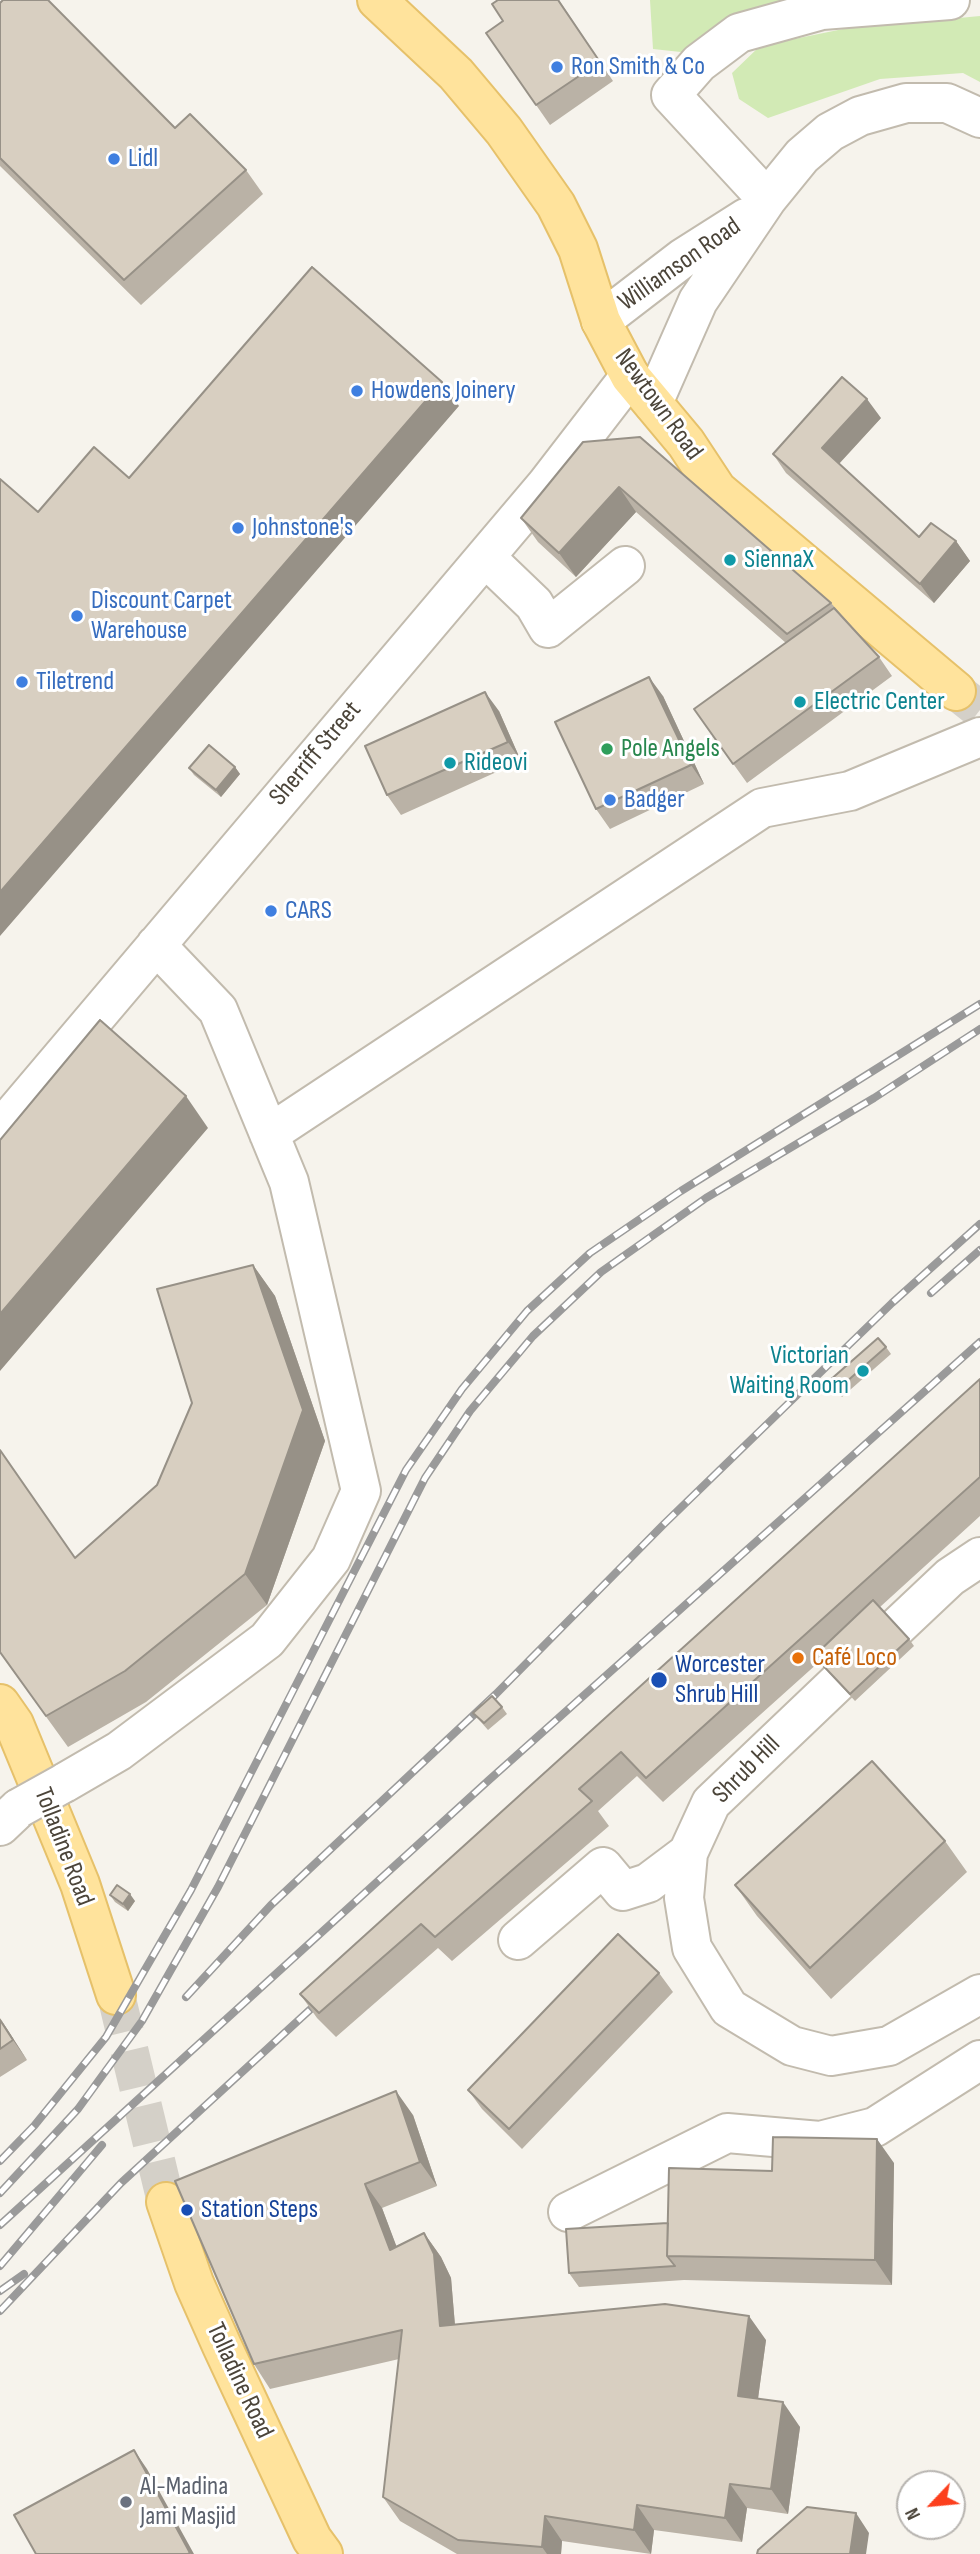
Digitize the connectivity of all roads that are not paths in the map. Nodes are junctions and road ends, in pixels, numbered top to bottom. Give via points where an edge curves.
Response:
1 (377, 0) edge
2 (950, 0) edge
3 (980, 118) edge
4 (763, 204) junction
5 (601, 321) junction
6 (642, 390) junction
7 (485, 556) junction
8 (625, 566) dead end
9 (956, 691) tunnel mouth
10 (980, 737) edge
11 (156, 945) junction
12 (0, 1130) edge
13 (269, 1134) junction
14 (980, 1557) edge
15 (897, 1626) edge
16 (838, 1682) edge
17 (0, 1704) edge
18 (6, 1816) edge
19 (688, 1853) junction
20 (519, 1940) dead end
21 (116, 1994) tunnel mouth
22 (980, 1994) edge
23 (980, 2060) edge
24 (166, 2202) tunnel mouth
25 (568, 2212) dead end
26 (323, 2554) edge

1 - 5 main road, Newtown Road via 456,74 548,195 578,249
2 - 4 street via 822,10 739,33 699,63 671,95
3 - 4 street, Williamson Road via 947,103 906,103 860,116 830,132 802,156
4 - 5 street, Williamson Road
4 - 6 street, Williamson Road
5 - 6 main road, Newtown Road
6 - 7 street, Sherriff Street via 546,485
6 - 9 main road, Newtown Road via 717,490
7 - 8 street via 534,604 548,628
7 - 11 street, Sherriff Street
10 - 13 street via 850,791 762,808
11 - 12 street, Sherriff Street
11 - 13 street via 218,1010
13 - 18 street, bridge via 289,1182 361,1490 331,1559 267,1640 119,1751
14 - 15 street via 950,1577
16 - 19 street, Shrub Hill via 711,1803
17 - 21 main road, Tolladine Road via 14,1724 80,1884
19 - 20 street via 648,1884 623,1891 603,1867
19 - 22 street, Shrub Hill via 684,1898 692,1948 729,2008 792,2046 831,2056 889,2046
23 - 25 street via 875,2127 820,2141 727,2133
24 - 26 main road, Tolladine Road via 222,2346

